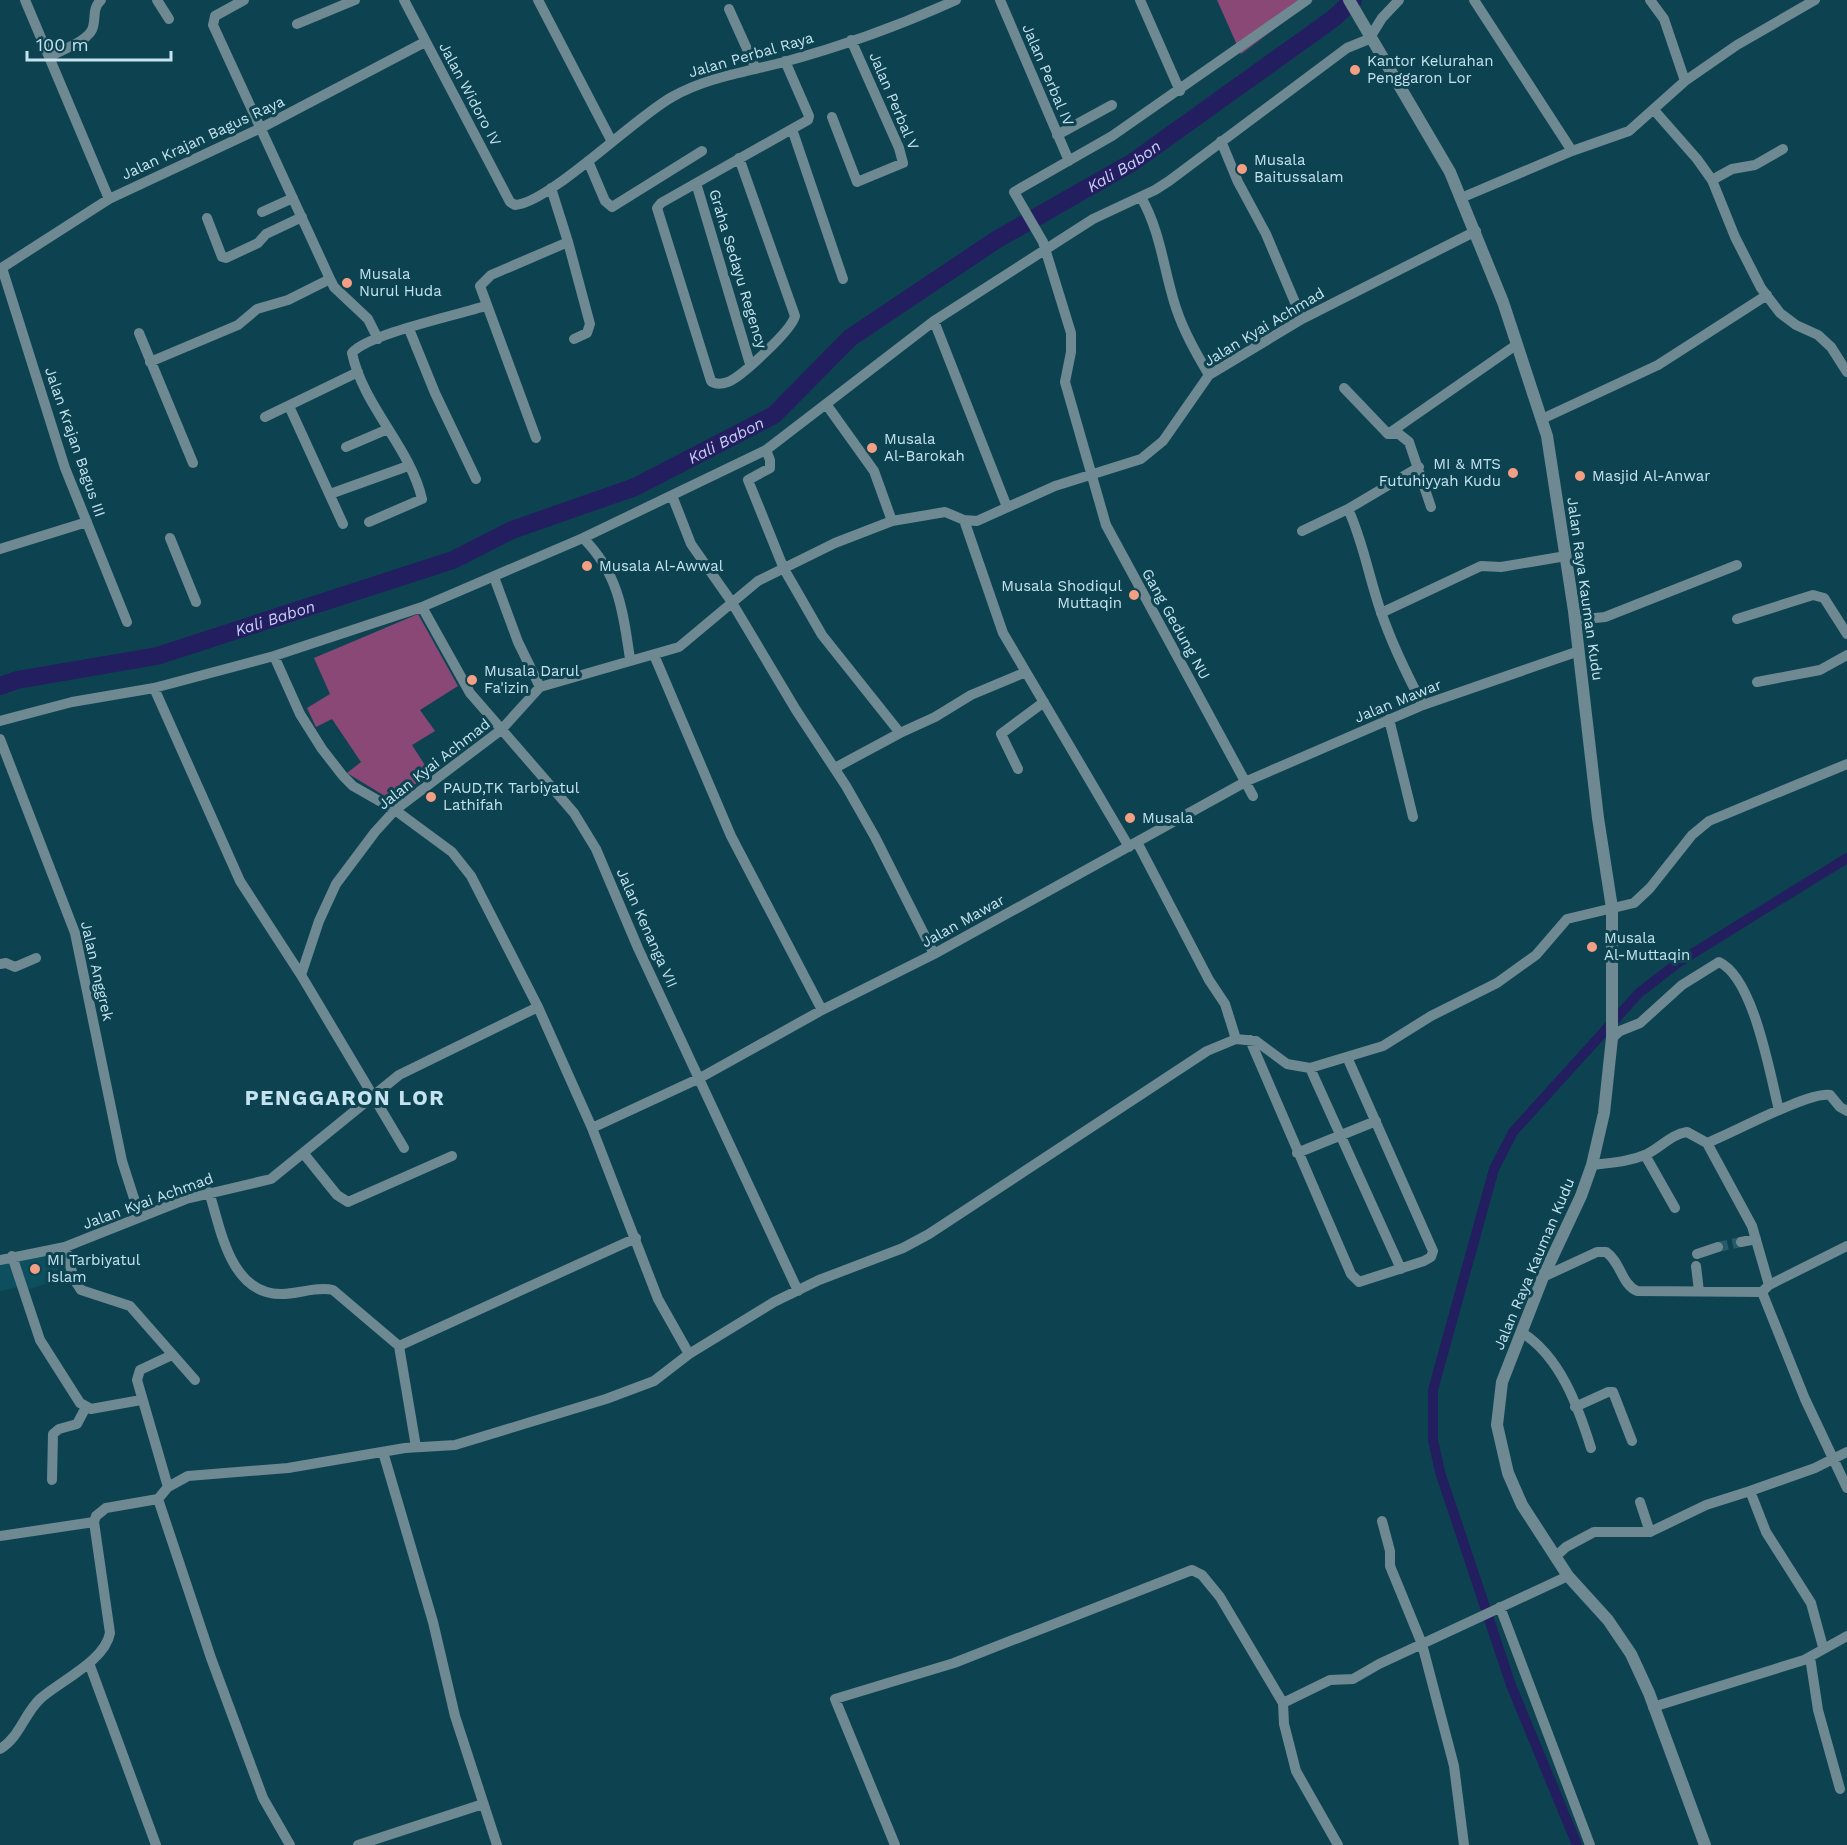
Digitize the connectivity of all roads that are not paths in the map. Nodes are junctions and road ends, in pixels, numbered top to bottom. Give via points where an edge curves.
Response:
1 (25, 0) edge
2 (101, 0) edge
3 (157, 0) edge
4 (244, 0) edge
5 (355, 0) edge
6 (404, 0) edge
7 (538, 0) edge
8 (956, 0) edge
9 (1000, 0) edge
10 (1140, 0) edge
11 (1307, 0) edge
12 (1349, 0) edge
13 (1399, 0) edge
14 (1474, 0) edge
15 (1650, 0) edge
16 (1815, 0) edge
17 (729, 9) dead end
18 (169, 19) dead end
19 (297, 24) dead end
20 (1367, 35) junction
21 (851, 40) junction
22 (425, 42) junction
23 (49, 57) junction
24 (785, 61) junction
25 (756, 69) junction
26 (1685, 81) junction
27 (1180, 91) junction
28 (1112, 105) dead end
29 (1654, 110) junction
30 (832, 117) dead end
31 (261, 128) junction
32 (792, 129) junction
33 (1057, 135) junction
34 (611, 140) junction
35 (1221, 141) junction
36 (1783, 149) dead end
37 (702, 151) dead end
38 (1572, 151) junction
39 (740, 158) junction
40 (588, 161) junction
41 (1069, 161) junction
42 (1712, 180) junction
43 (696, 183) junction
44 (551, 188) junction
45 (1141, 197) junction
46 (293, 198) junction
47 (1461, 198) junction
48 (109, 199) junction
49 (510, 202) joint
50 (262, 212) dead end
51 (302, 217) junction
52 (207, 219) dead end
53 (1476, 231) junction
54 (568, 242) junction
55 (1044, 245) junction
56 (1, 269) edge
57 (330, 279) junction
58 (843, 279) dead end
59 (1767, 295) junction
60 (485, 306) junction
61 (1302, 319) junction
62 (934, 321) junction
63 (409, 329) junction
64 (139, 333) dead end
65 (378, 339) junction
66 (574, 339) dead end
67 (1516, 345) junction
68 (150, 362) junction
69 (750, 364) junction
70 (358, 372) junction
71 (1847, 372) edge
72 (1209, 375) junction
73 (1344, 388) dead end
74 (826, 404) junction
75 (289, 406) junction
76 (265, 417) dead end
77 (1542, 419) junction
78 (388, 429) junction
79 (1388, 434) junction
80 (536, 438) dead end
81 (346, 447) dead end
82 (766, 450) junction
83 (193, 463) dead end
84 (408, 466) junction
85 (1419, 468) junction
86 (1091, 476) junction
87 (476, 479) dead end
88 (330, 494) junction
89 (673, 498) junction
90 (1007, 507) junction
91 (1431, 507) dead end
92 (1348, 509) junction
93 (964, 520) junction
94 (892, 521) junction
95 (87, 522) junction
96 (369, 522) dead end
97 (343, 524) dead end
98 (1302, 531) dead end
99 (170, 538) dead end
100 (584, 538) junction
101 (0, 549) edge
102 (1566, 556) junction
103 (1737, 564) dead end
104 (784, 569) junction
105 (494, 577) junction
106 (731, 601) junction
107 (196, 602) dead end
108 (422, 606) junction
109 (1381, 613) junction
110 (1737, 619) dead end
111 (1575, 620) junction
112 (127, 622) dead end
113 (1847, 634) edge
114 (1579, 651) junction
115 (654, 655) junction
116 (1847, 655) edge
117 (274, 656) junction
118 (630, 659) junction
119 (1026, 672) junction
120 (1757, 682) dead end
121 (540, 687) junction
122 (154, 688) junction
123 (1044, 702) junction
124 (1423, 705) junction
125 (1389, 719) junction
126 (0, 721) edge
127 (501, 730) junction
128 (900, 733) junction
129 (0, 739) edge
130 (1847, 764) edge
131 (835, 768) junction
132 (1018, 769) dead end
133 (1246, 781) junction
134 (1253, 796) dead end
135 (395, 810) junction
136 (1413, 817) dead end
137 (1133, 845) junction
138 (1612, 908) junction
139 (934, 954) junction
140 (36, 958) dead end
141 (0, 964) edge
142 (300, 975) junction
143 (538, 1007) junction
144 (822, 1010) junction
145 (1612, 1038) junction
146 (1236, 1039) junction
147 (1250, 1040) junction
148 (1347, 1056) junction
149 (1310, 1068) junction
150 (700, 1078) junction
151 (373, 1095) junction
152 (1779, 1110) junction
153 (1847, 1111) edge
154 (1376, 1120) junction
155 (592, 1128) junction
156 (1341, 1137) junction
157 (1707, 1143) junction
158 (404, 1148) dead end
159 (1297, 1153) junction
160 (304, 1154) junction
161 (1645, 1155) junction
162 (452, 1156) dead end
163 (1592, 1165) junction
164 (209, 1192) junction
165 (1675, 1208) dead end
166 (140, 1217) junction
167 (636, 1238) junction
168 (1756, 1239) junction
169 (1741, 1242) tunnel mouth
170 (1847, 1245) edge
171 (65, 1246) junction
172 (1718, 1247) tunnel mouth
173 (12, 1256) junction
174 (0, 1260) edge
175 (1401, 1269) junction
176 (1543, 1277) junction
177 (1766, 1289) junction
178 (798, 1291) junction
179 (1699, 1291) junction
180 (1521, 1332) junction
181 (399, 1346) junction
182 (690, 1354) junction
183 (172, 1355) junction
184 (195, 1380) dead end
185 (141, 1400) junction
186 (86, 1407) junction
187 (1575, 1407) junction
188 (1632, 1441) dead end
189 (416, 1447) junction
190 (1591, 1448) dead end
191 (383, 1452) junction
192 (1847, 1452) edge
193 (1832, 1459) junction
194 (52, 1480) dead end
195 (168, 1487) junction
196 (1847, 1488) edge
197 (1750, 1491) junction
198 (158, 1499) junction
199 (1640, 1502) dead end
200 (1382, 1521) dead end
201 (94, 1522) junction
202 (1650, 1532) junction
203 (0, 1536) edge
204 (1555, 1557) junction
205 (1568, 1576) junction
206 (1497, 1608) junction
207 (1847, 1636) edge
208 (1422, 1644) junction
209 (1823, 1647) junction
210 (1810, 1657) junction
211 (89, 1663) junction
212 (1282, 1703) junction
213 (1653, 1707) junction
214 (0, 1749) edge
215 (1840, 1788) dead end
216 (483, 1804) junction
217 (156, 1845) edge
218 (290, 1845) edge
219 (358, 1845) edge
220 (497, 1845) edge
221 (896, 1845) edge
222 (1338, 1845) edge
223 (1464, 1845) edge
224 (1590, 1845) edge
225 (1705, 1845) edge

1 - 23 street
2 - 23 street via 95,7 94,26 88,35
3 - 18 street
4 - 31 street via 215,16 212,22
5 - 19 street
6 - 22 street, Jalan Widoro IV
7 - 34 street
8 - 21 street, Jalan Perbal Raya via 908,23
9 - 33 street, Jalan Perbal IV
10 - 27 street
11 - 27 street
12 - 20 street, Jalan Raya Kauman Kudu
13 - 20 street
14 - 38 street
15 - 26 street via 1664,19
16 - 26 street via 1737,45
17 - 25 street
20 - 35 street
20 - 47 street, Jalan Raya Kauman Kudu via 1426,128
21 - 24 street, Jalan Perbal Raya
21 - 30 street, Jalan Perbal V via 903,163 857,182
22 - 31 street, Jalan Krajan Bagus Raya
22 - 49 street, Jalan Widoro IV
23 - 48 street
24 - 25 street, Jalan Perbal Raya
24 - 32 street, Graha Sedayu Regency via 809,116
25 - 34 street, Jalan Perbal Raya via 685,90
26 - 29 street
27 - 41 street
28 - 33 street
29 - 38 street via 1629,131
29 - 42 street
31 - 46 street
31 - 48 street, Jalan Krajan Bagus Raya
32 - 39 street, Graha Sedayu Regency
32 - 58 street
33 - 41 street, Jalan Perbal IV
34 - 40 street, Jalan Perbal Raya
35 - 45 street
35 - 61 street
36 - 42 street via 1755,165 1732,169
37 - 40 street via 612,207
38 - 47 street
39 - 43 street, Graha Sedayu Regency
39 - 69 street via 795,316 788,330
40 - 44 street, Jalan Perbal Raya
41 - 55 street, Gang Gedung NU via 1014,192
42 - 59 street via 1748,263
43 - 69 street, Graha Sedayu Regency
43 - 69 street, Graha Sedayu Regency via 657,208 711,381 725,383
44 - 49 street, Jalan Perbal Raya via 520,204
44 - 54 street
45 - 55 street
45 - 72 street via 1163,248 1176,307 1192,347
46 - 50 street
46 - 51 street
47 - 53 street, Jalan Raya Kauman Kudu
48 - 56 street, Jalan Krajan Bagus Raya
51 - 52 street via 226,258 222,257
51 - 57 street
53 - 61 street, Jalan Kyai Achmad
53 - 67 street, Jalan Raya Kauman Kudu
54 - 60 street via 483,280 480,286
54 - 66 street via 590,324 587,333
55 - 62 street
55 - 86 street, Gang Gedung NU via 1071,333 1065,382
56 - 95 street, Jalan Krajan Bagus III via 65,468
57 - 65 street via 368,318
57 - 68 street via 288,300 256,309 238,326
59 - 71 street via 1780,313 1831,347
59 - 77 street via 1658,365
60 - 63 street
60 - 80 street
61 - 72 street, Jalan Kyai Achmad
62 - 74 street
62 - 90 street
63 - 65 street
63 - 87 street
64 - 68 street
65 - 70 street via 352,353
67 - 77 street, Jalan Raya Kauman Kudu
67 - 79 street
68 - 83 street
70 - 75 street
70 - 78 street
72 - 86 street, Jalan Kyai Achmad via 1152,453
73 - 79 street
74 - 82 street
74 - 94 street via 874,471
75 - 76 street
75 - 88 street
77 - 102 street, Jalan Raya Kauman Kudu via 1554,470
78 - 81 street
78 - 84 street
79 - 85 street via 1405,436
82 - 89 street
82 - 104 street via 770,468 748,480
84 - 88 street
84 - 96 street via 422,495 421,501
85 - 91 street
85 - 92 street
86 - 90 street, Jalan Kyai Achmad via 1055,486
86 - 133 street, Gang Gedung NU via 1109,531
88 - 97 street
89 - 100 street
89 - 106 street via 692,544
90 - 93 street, Jalan Kyai Achmad via 977,521
92 - 98 street
92 - 109 street
93 - 94 street, Jalan Kyai Achmad via 945,512
93 - 119 street via 1004,633
94 - 104 street, Jalan Kyai Achmad via 835,543
95 - 101 street
95 - 112 street, Jalan Krajan Bagus III
99 - 107 street
100 - 105 street
100 - 118 street via 611,575 621,602
102 - 109 street via 1501,567 1481,566
102 - 111 street, Jalan Raya Kauman Kudu
103 - 111 street via 1605,617
104 - 106 street, Jalan Kyai Achmad
104 - 128 street via 822,635
105 - 108 street
105 - 121 street
106 - 115 street, Jalan Kyai Achmad via 679,647
106 - 131 street
108 - 117 street
108 - 127 street, Jalan Kenanga VII via 465,685
109 - 124 street
110 - 113 street via 1813,595 1824,598
111 - 114 street, Jalan Raya Kauman Kudu
114 - 124 street, Jalan Mawar
114 - 138 street, Jalan Raya Kauman Kudu
115 - 118 street, Jalan Kyai Achmad
115 - 144 street via 731,836
116 - 120 street via 1820,670
117 - 122 street
117 - 135 street via 300,714 322,749 353,786
118 - 121 street, Jalan Kyai Achmad
119 - 123 street
119 - 128 street via 971,695
121 - 127 street, Jalan Kyai Achmad
122 - 126 street via 72,702
122 - 142 street via 229,860
123 - 132 street via 1001,734
123 - 137 street
124 - 125 street, Jalan Mawar
125 - 133 street, Jalan Mawar
125 - 136 street
127 - 135 street, Jalan Kyai Achmad
127 - 150 street, Jalan Kenanga VII via 586,831
128 - 131 street
129 - 166 street, Jalan Anggrek via 75,933 122,1161
130 - 138 street via 1709,822 1692,835 1640,899
131 - 139 street
133 - 134 street, Gang Gedung NU
133 - 137 street, Jalan Mawar
135 - 142 street, Jalan Kyai Achmad via 336,884
135 - 143 street via 462,862
137 - 139 street, Jalan Mawar
137 - 146 street via 1225,1004
138 - 145 street, Jalan Raya Kauman Kudu
138 - 148 street via 1567,919 1536,955 1497,983 1431,1016 1383,1046
139 - 144 street, Jalan Mawar
140 - 141 street via 15,967
142 - 151 street
143 - 151 street, Jalan Kyai Achmad via 406,1070
143 - 155 street
144 - 150 street, Jalan Mawar
145 - 152 street via 1620,1030 1640,1023 1682,985 1719,962 1727,966 1751,1006 1761,1031
145 - 163 street, Jalan Raya Kauman Kudu via 1604,1113
146 - 147 street
146 - 178 street via 1201,1055 913,1244
147 - 149 street via 1264,1044 1287,1064
147 - 159 street
148 - 149 street
148 - 154 street
149 - 156 street
150 - 155 street, Jalan Mawar
150 - 178 street, Jalan Kenanga VII
151 - 158 street
151 - 160 street, Jalan Kyai Achmad
152 - 153 street via 1826,1094
152 - 157 street
154 - 156 street
154 - 175 street via 1433,1251 1429,1259
155 - 167 street
156 - 159 street
156 - 175 street
157 - 161 street via 1687,1132 1679,1133
157 - 168 street
159 - 175 street via 1355,1280
160 - 162 street via 337,1195 348,1202
160 - 164 street, Jalan Kyai Achmad via 271,1179
161 - 163 street via 1630,1161
161 - 165 street
163 - 176 street, Jalan Raya Kauman Kudu via 1573,1216
164 - 166 street, Jalan Kyai Achmad
164 - 181 street via 232,1262 241,1276 274,1294 333,1290
166 - 171 street, Jalan Kyai Achmad
167 - 181 street
167 - 182 street via 657,1299
168 - 169 street
168 - 177 street
170 - 177 street
171 - 173 street, Jalan Kyai Achmad
171 - 183 street via 81,1290 130,1306
172 - 179 street via 1703,1250 1696,1260
173 - 174 street, Jalan Kyai Achmad
173 - 186 street via 40,1340
176 - 179 street via 1597,1252 1606,1252 1636,1291
176 - 180 street, Jalan Raya Kauman Kudu
177 - 179 street
177 - 193 street
178 - 182 street
180 - 187 street via 1537,1342 1556,1366
180 - 204 street, Jalan Raya Kauman Kudu via 1502,1382 1497,1425 1508,1473 1522,1505
181 - 189 street
182 - 189 street via 654,1381 606,1399 455,1445
183 - 184 street
183 - 185 street via 140,1371 137,1380
185 - 186 street
185 - 195 street
186 - 194 street via 77,1424 53,1434
187 - 188 street via 1613,1392
187 - 190 street
189 - 191 street
191 - 195 street via 288,1468 188,1476
191 - 216 street
192 - 193 street
193 - 196 street
193 - 197 street
195 - 198 street
197 - 202 street via 1706,1505
197 - 209 street via 1766,1532 1811,1604
198 - 201 street via 106,1508
198 - 218 street via 263,1798
199 - 202 street
200 - 208 street via 1390,1566
201 - 203 street
201 - 211 street via 110,1633 106,1645
202 - 204 street via 1594,1532
204 - 205 street, Jalan Raya Kauman Kudu
205 - 206 street
205 - 213 street, Jalan Raya Kauman Kudu via 1624,1641
206 - 208 street
206 - 224 street
207 - 209 street
208 - 212 street via 1353,1679 1330,1680
208 - 223 street via 1454,1766
209 - 210 street
210 - 213 street
210 - 215 street via 1818,1710
211 - 214 street via 39,1700 16,1736
211 - 217 street
212 - 221 street via 1220,1597 1202,1575 1192,1570 954,1663 835,1699
212 - 222 street via 1296,1771
213 - 225 street, Jalan Raya Kauman Kudu
216 - 219 street
216 - 220 street

